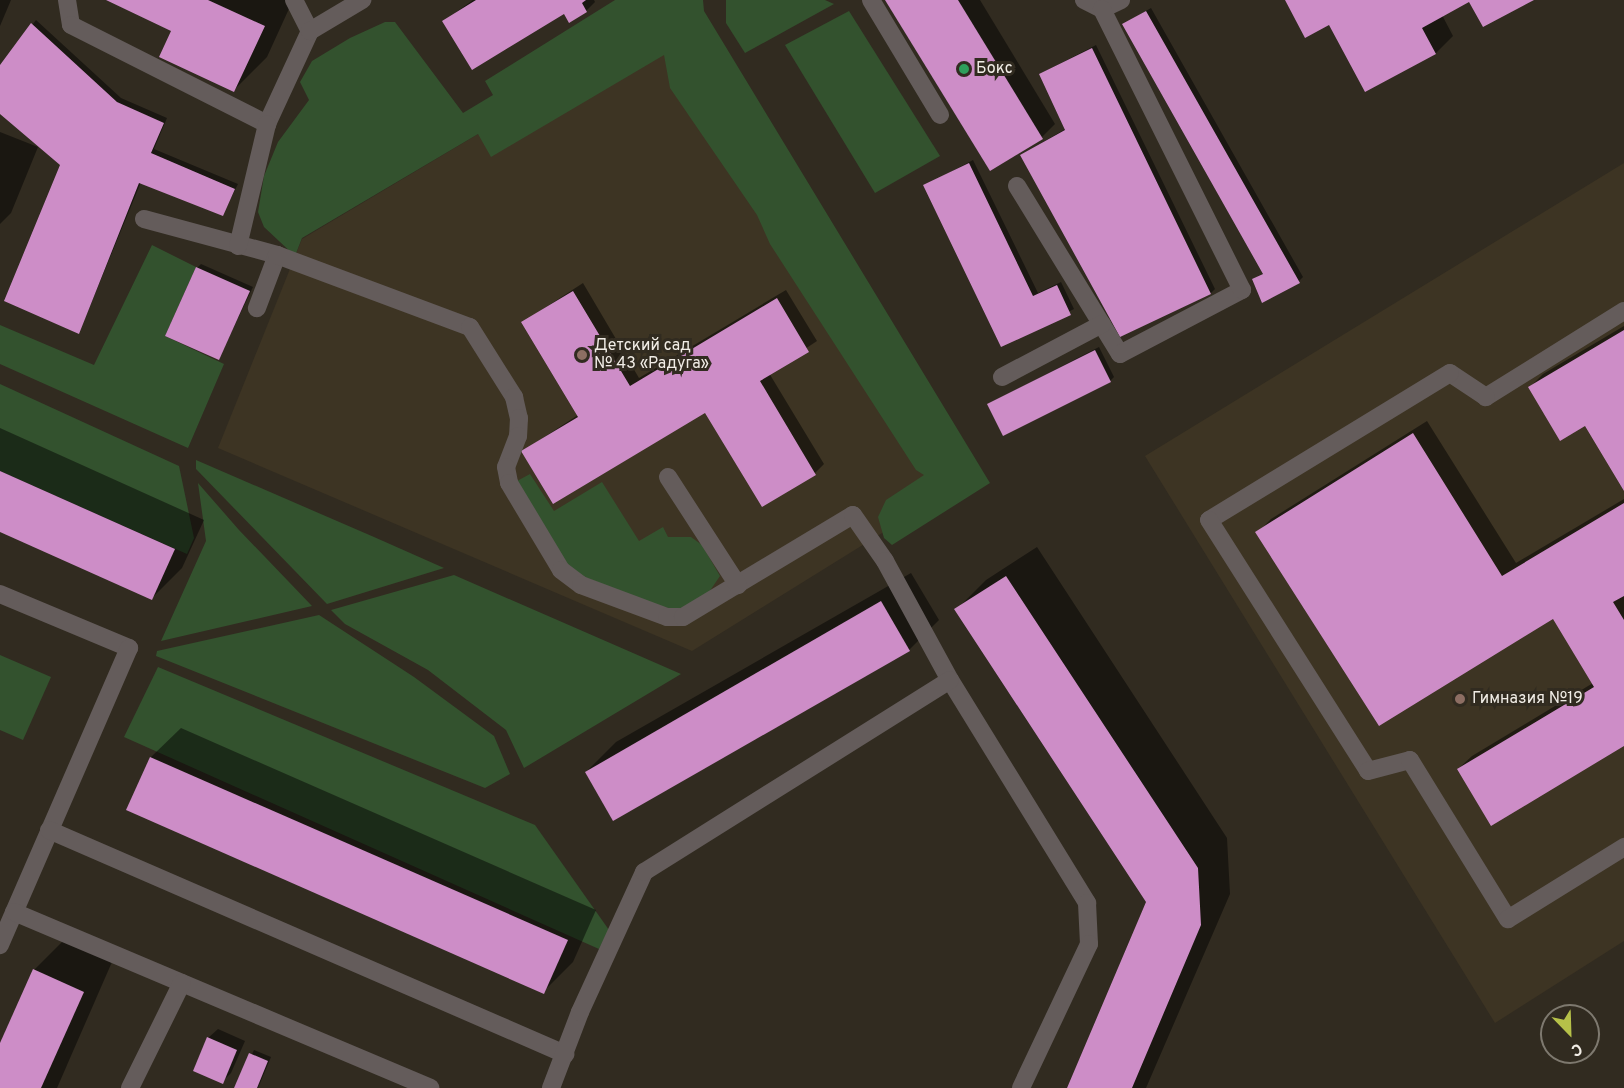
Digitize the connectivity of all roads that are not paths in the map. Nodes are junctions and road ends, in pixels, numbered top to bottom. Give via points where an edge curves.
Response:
1 (67, 0) edge
2 (294, 0) edge
3 (362, 0) edge
4 (871, 0) edge
5 (1084, 0) edge
6 (1121, 0) edge
7 (1102, 9) junction
8 (310, 31) junction
9 (940, 115) dead end
10 (267, 124) junction
11 (1017, 186) dead end
12 (144, 219) dead end
13 (238, 246) junction
14 (277, 255) junction
15 (257, 308) dead end
16 (1624, 311) edge
17 (1102, 324) junction
18 (1002, 377) dead end
19 (668, 477) dead end
20 (738, 585) junction
21 (0, 594) edge
22 (950, 680) junction
23 (49, 830) junction
24 (1624, 847) edge
25 (14, 912) junction
26 (0, 945) edge
27 (182, 983) junction
28 (565, 1054) junction
29 (405, 1083) edge
30 (130, 1088) edge
31 (430, 1088) edge
32 (551, 1088) edge
33 (1021, 1088) edge

1 - 10 lane via 71,25
2 - 8 lane
3 - 8 lane
4 - 9 lane
5 - 7 lane
6 - 7 lane
7 - 17 lane via 1242,290 1120,354
8 - 10 lane
10 - 13 lane
11 - 17 lane
12 - 13 lane
13 - 14 lane
14 - 15 lane
14 - 20 lane via 470,327 514,398 519,418 518,436 506,467 508,483 561,570 581,585 667,617 683,617
16 - 24 lane via 1486,397 1450,373 1209,519 1368,771 1410,760 1508,919
17 - 18 lane
19 - 20 lane
20 - 22 lane via 853,515 885,561
21 - 23 lane via 129,648
22 - 28 lane via 644,872
22 - 33 lane via 1087,903 1089,944
23 - 25 lane
23 - 28 lane
25 - 26 lane
25 - 27 lane
27 - 29 lane
27 - 30 lane
28 - 32 lane
29 - 31 lane

